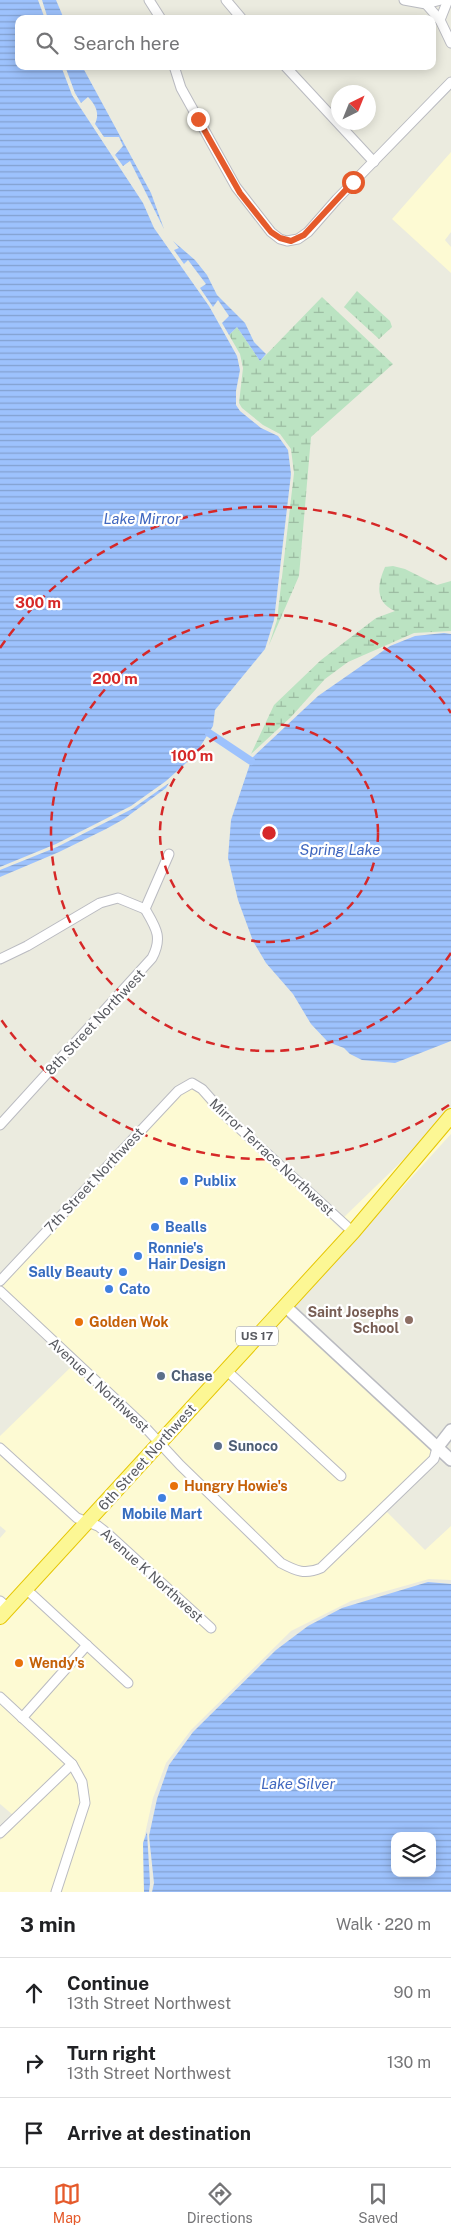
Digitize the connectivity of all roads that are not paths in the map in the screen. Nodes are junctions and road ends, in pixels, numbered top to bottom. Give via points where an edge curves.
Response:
1 (149, 0) edge
2 (226, 0) edge
3 (404, 0) edge
4 (441, 0) edge
5 (448, 0) edge
6 (426, 4) junction
7 (158, 15) edge
8 (239, 15) edge
9 (436, 15) edge
10 (436, 15) edge
11 (440, 20) junction
12 (451, 43) edge
13 (175, 70) edge
14 (289, 70) edge
15 (451, 82) edge
16 (374, 162) junction
17 (169, 854) dead end
18 (145, 909) junction
19 (0, 958) edge
20 (192, 1083) joint
21 (451, 1116) edge
22 (0, 1125) edge
23 (353, 1232) junction
24 (0, 1282) edge
25 (0, 1292) edge
26 (285, 1306) junction
27 (226, 1370) junction
28 (451, 1430) edge
29 (160, 1443) junction
30 (0, 1448) edge
31 (437, 1448) junction
32 (451, 1460) edge
33 (341, 1476) dead end
34 (88, 1521) junction
35 (26, 1589) junction
36 (3, 1609) edge
37 (211, 1628) dead end
38 (87, 1645) junction
39 (128, 1683) dead end
40 (0, 1698) edge
41 (22, 1718) junction
42 (72, 1764) junction
43 (0, 1833) edge
44 (56, 1892) edge

1 - 7 street
2 - 8 street
3 - 6 street
4 - 6 street
5 - 11 street
6 - 10 street
9 - 11 street
11 - 12 street
13 - 16 street via 181,88 236,186 271,232 280,238 291,241 304,235
14 - 16 street
15 - 16 street
17 - 18 street
18 - 19 street via 118,898 100,903
18 - 22 street, 8th Street Northwest via 158,930 152,958
20 - 23 street, Mirror Terrace Northwest
20 - 24 street, 7th Street Northwest via 178,1091
21 - 23 highway, 6th Street Northwest / US 17
23 - 26 highway, 6th Street Northwest / US 17
25 - 29 street, Avenue L Northwest
26 - 27 highway, 6th Street Northwest / US 17
26 - 31 street
27 - 29 highway, 6th Street Northwest / US 17
27 - 33 street
28 - 31 street
29 - 31 street, Avenue L Northwest via 281,1563 298,1572 321,1568 434,1458
29 - 34 highway, 6th Street Northwest / US 17
30 - 34 street, Avenue K Northwest via 77,1518
31 - 32 street
34 - 35 highway, 6th Street Northwest / US 17
34 - 37 street, Avenue K Northwest via 119,1543
35 - 36 highway, 6th Street Northwest / US 17
35 - 38 street
38 - 39 street
38 - 41 street
40 - 41 street
41 - 42 street
42 - 43 street
42 - 44 street via 82,1782 85,1801

